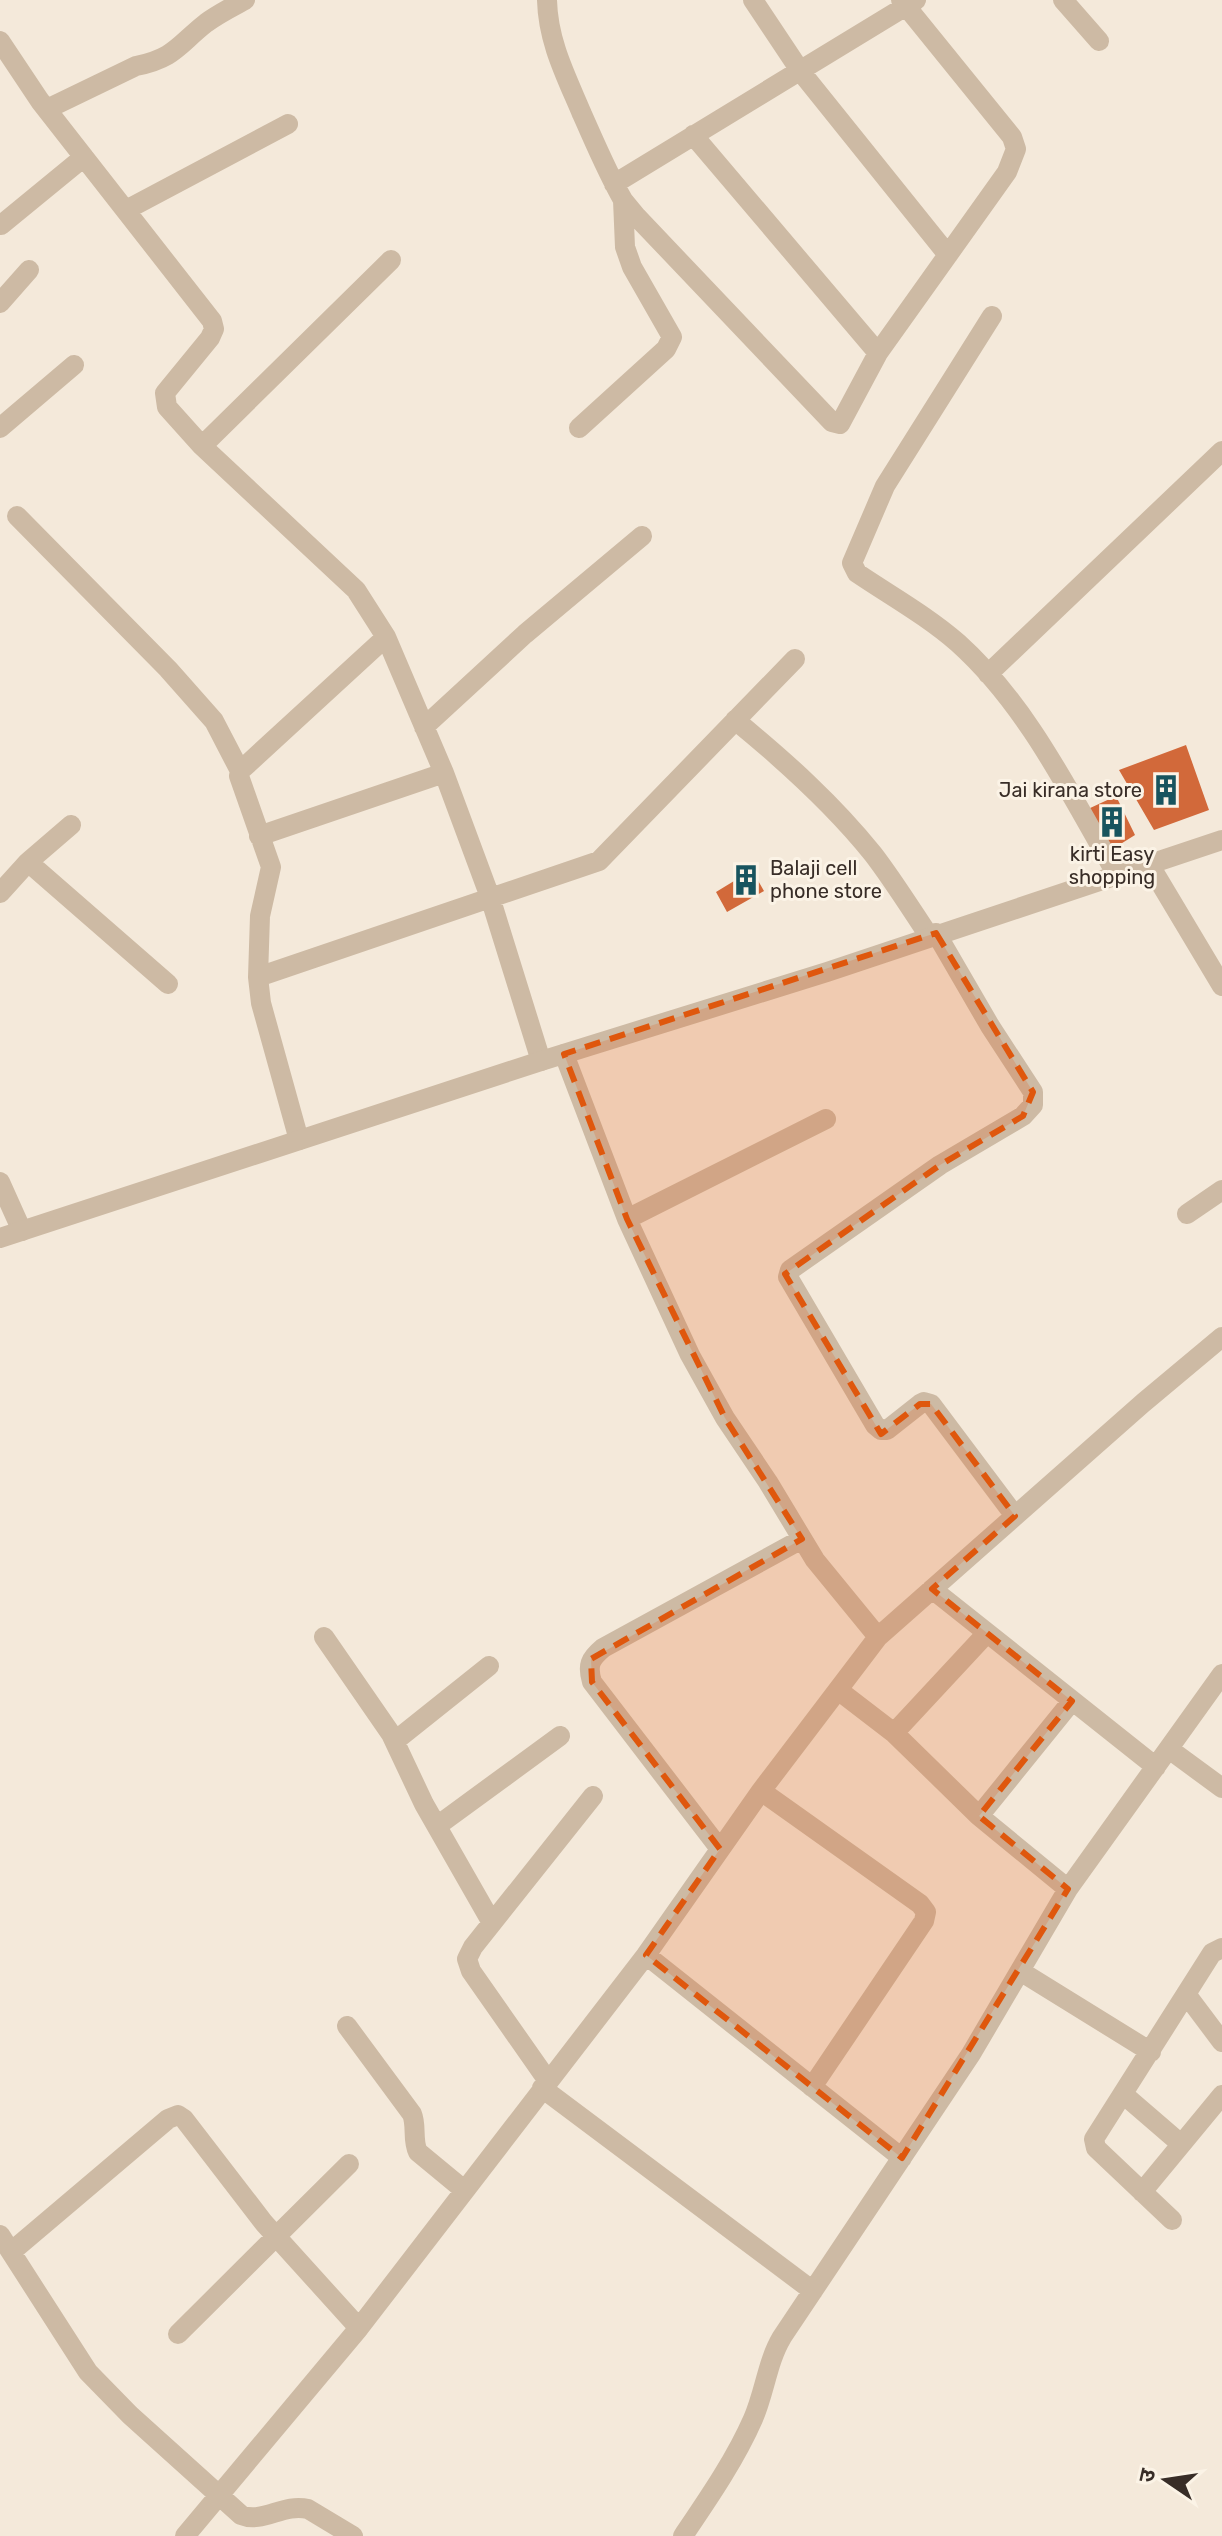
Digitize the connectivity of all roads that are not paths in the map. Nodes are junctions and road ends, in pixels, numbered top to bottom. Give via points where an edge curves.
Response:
1 (245, 0) edge
2 (547, 0) edge
3 (753, 0) edge
4 (1063, 0) edge
5 (908, 2) edge
6 (215, 7) edge
7 (0, 41) edge
8 (1099, 41) dead end
9 (801, 72) junction
10 (47, 109) junction
11 (288, 124) dead end
12 (693, 135) junction
13 (84, 157) junction
14 (618, 192) junction
15 (126, 210) junction
16 (1, 225) edge
17 (948, 255) junction
18 (391, 260) dead end
19 (29, 270) dead end
20 (0, 303) edge
21 (992, 316) dead end
22 (878, 353) junction
23 (74, 365) dead end
24 (0, 428) edge
25 (579, 428) dead end
26 (202, 446) junction
27 (1222, 451) edge
28 (17, 516) dead end
29 (642, 536) dead end
30 (386, 637) junction
31 (795, 659) dead end
32 (988, 674) junction
33 (735, 720) junction
34 (424, 727) junction
35 (240, 771) junction
36 (444, 773) junction
37 (71, 825) dead end
38 (259, 836) junction
39 (1222, 840) edge
40 (28, 862) junction
41 (1149, 864) junction
42 (1117, 875) junction
43 (0, 893) edge
44 (490, 897) junction
45 (933, 935) junction
46 (258, 977) junction
47 (168, 984) dead end
48 (1222, 986) edge
49 (564, 1054) junction
50 (541, 1061) junction
51 (826, 1119) dead end
52 (299, 1140) junction
53 (0, 1182) edge
54 (1222, 1190) edge
55 (1187, 1214) dead end
56 (627, 1219) junction
57 (22, 1231) junction
58 (0, 1238) edge
59 (1222, 1337) edge
60 (1015, 1516) junction
61 (802, 1539) junction
62 (932, 1589) junction
63 (987, 1633) junction
64 (324, 1637) dead end
65 (878, 1637) junction
66 (489, 1666) dead end
67 (1222, 1674) edge
68 (838, 1690) junction
69 (1072, 1701) junction
70 (894, 1733) junction
71 (560, 1736) dead end
72 (395, 1741) junction
73 (1169, 1749) junction
74 (1156, 1767) junction
75 (1222, 1788) edge
76 (761, 1791) junction
77 (593, 1796) dead end
78 (979, 1816) junction
79 (437, 1826) junction
80 (720, 1849) junction
81 (1068, 1889) junction
82 (492, 1923) junction
83 (1222, 1948) edge
84 (646, 1955) junction
85 (1020, 1971) junction
86 (1186, 1994) junction
87 (347, 2026) dead end
88 (1222, 2042) edge
89 (1151, 2052) junction
90 (545, 2085) junction
91 (812, 2087) junction
92 (1123, 2094) junction
93 (1222, 2095) edge
94 (1181, 2144) junction
95 (902, 2158) junction
96 (349, 2164) dead end
97 (464, 2190) junction
98 (1142, 2192) junction
99 (1172, 2220) dead end
100 (276, 2237) junction
101 (6, 2243) edge
102 (813, 2291) junction
103 (359, 2328) junction
104 (178, 2334) dead end
105 (220, 2496) junction
106 (185, 2536) edge
107 (353, 2536) edge
108 (683, 2536) edge

1 - 6 street
2 - 14 street via 553,47
3 - 9 street
4 - 8 street
5 - 9 street
5 - 17 street via 1016,149 1007,172
6 - 10 street via 176,51
7 - 10 street
9 - 12 street
9 - 17 street
10 - 13 street
11 - 15 street
12 - 14 street
12 - 22 street
13 - 15 street
13 - 16 street
14 - 22 street via 832,422 842,423
14 - 25 street via 632,267 672,337 666,349
15 - 26 street via 214,325 210,338 165,393 167,407
17 - 22 street
18 - 26 street
19 - 20 street
21 - 32 street via 885,486 852,563 857,573 938,627
23 - 24 street
26 - 30 street via 356,590
27 - 32 street
28 - 35 street via 214,721
29 - 34 street
30 - 34 street
30 - 35 street
31 - 33 street
32 - 42 street via 1037,736
33 - 44 street via 599,861
33 - 45 street via 830,806
34 - 36 street
35 - 38 street
36 - 38 street
36 - 44 street
37 - 40 street
38 - 46 street via 271,871 260,916
39 - 41 street
40 - 43 street
40 - 47 street
41 - 42 street
41 - 48 street
42 - 45 street
44 - 46 street
44 - 50 street
45 - 49 street
45 - 60 street via 1033,1092 1033,1105 866,1216 790,1270 788,1277 875,1425 887,1430 920,1404 931,1404
46 - 52 street
49 - 50 street
49 - 56 street
50 - 52 street
51 - 56 street
52 - 57 street
53 - 57 street
54 - 55 street
56 - 61 street via 690,1355
57 - 58 street
59 - 60 street
60 - 62 street
61 - 65 street
61 - 80 street via 603,1648 588,1670
62 - 63 street
62 - 65 street
63 - 69 street
63 - 70 street
64 - 72 street
65 - 68 street
66 - 72 street
67 - 73 street
68 - 70 street
68 - 76 street
69 - 74 street
69 - 78 street
70 - 78 street
71 - 79 street
72 - 79 street
73 - 74 street
73 - 75 street
74 - 81 street
76 - 80 street
76 - 91 street via 926,1912
77 - 82 street
78 - 81 street
79 - 82 street
80 - 84 street
81 - 85 street
82 - 90 street via 468,1954 467,1965
83 - 86 street via 1212,1953
84 - 90 street
84 - 91 street
85 - 89 street
85 - 95 street
86 - 88 street
86 - 89 street
87 - 97 street via 412,2114 416,2149
89 - 92 street
90 - 97 street
90 - 102 street
91 - 95 street
92 - 94 street
92 - 98 street via 1093,2143
93 - 94 street
94 - 98 street
95 - 102 street
96 - 100 street
97 - 103 street
98 - 99 street
100 - 101 street via 184,2119 175,2115
100 - 103 street
100 - 104 street
101 - 105 street via 88,2372
102 - 108 street via 774,2350 752,2421
103 - 105 street
105 - 106 street
105 - 107 street via 248,2518 294,2506

